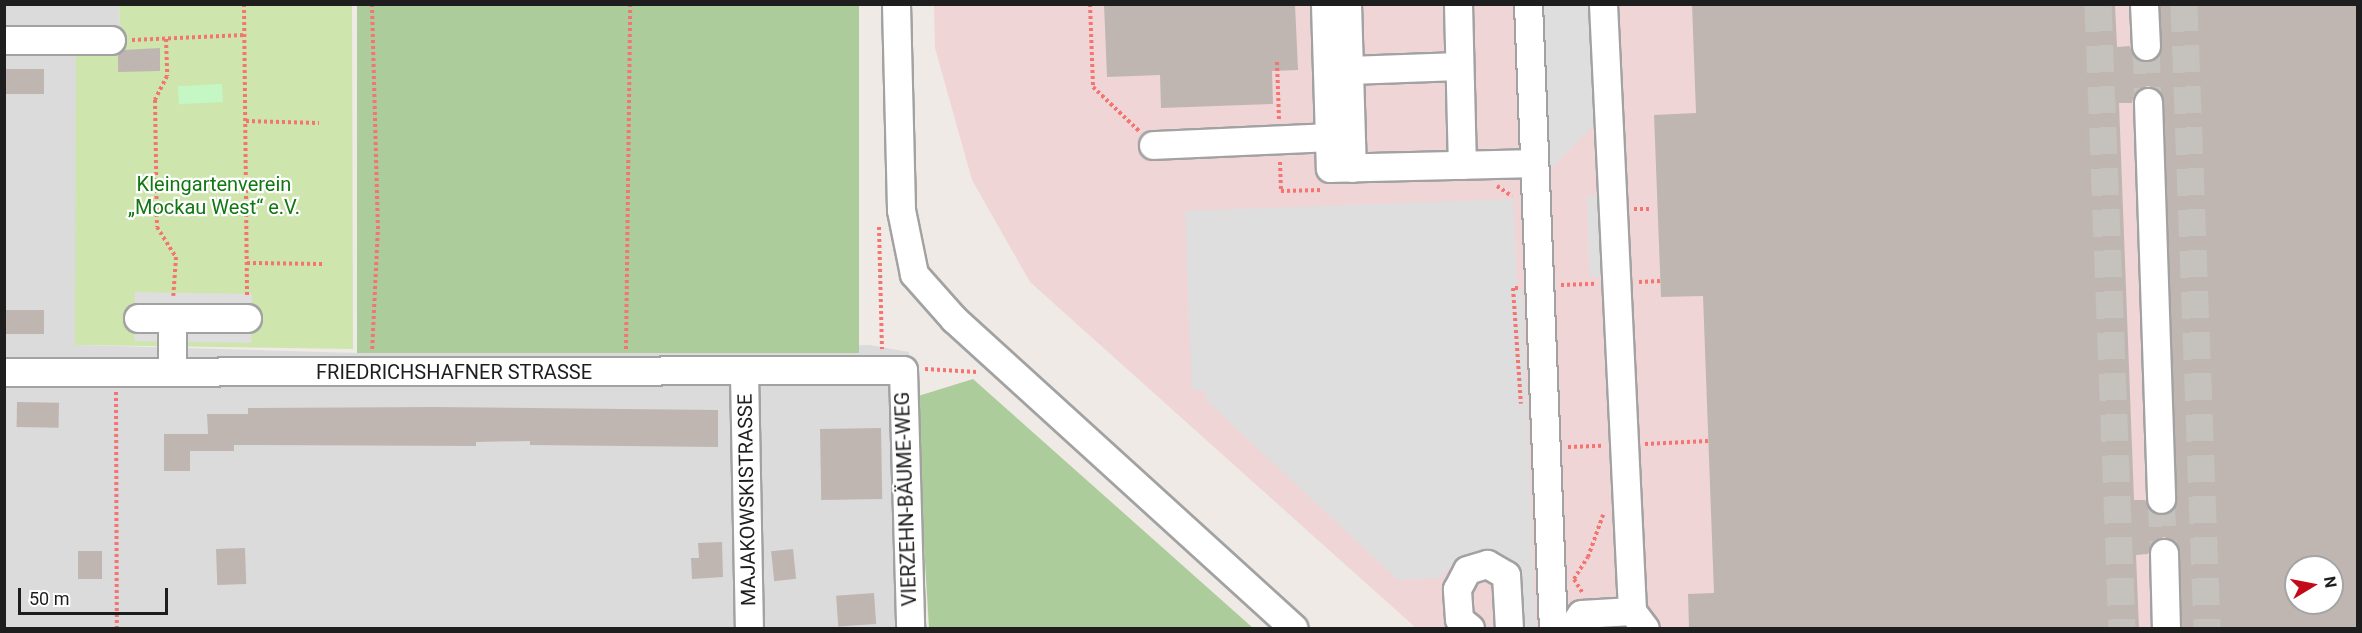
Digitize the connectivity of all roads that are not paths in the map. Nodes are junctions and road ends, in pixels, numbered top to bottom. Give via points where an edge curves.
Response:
1 (896, 4) edge
2 (1325, 4) edge
3 (1347, 4) edge
4 (1458, 4) edge
5 (1528, 4) edge
6 (1603, 4) edge
7 (2144, 4) edge
8 (4, 40) edge
9 (111, 40) road end
10 (2145, 46) tunnel mouth
11 (1459, 66) junction
12 (1349, 70) junction
13 (2148, 102) tunnel mouth
14 (1329, 137) junction
15 (1153, 145) road end
16 (1534, 163) junction
17 (1462, 165) junction
18 (1352, 168) junction
19 (138, 318) dead end
20 (172, 318) junction
21 (247, 318) road end
22 (903, 370) joint
23 (172, 371) junction
24 (4, 372) edge
25 (744, 372) junction
26 (2162, 499) tunnel mouth
27 (2164, 554) tunnel mouth
28 (1639, 620) edge
29 (749, 628) edge
30 (910, 628) edge
31 (1294, 628) edge
32 (1470, 628) edge
33 (1509, 628) edge
34 (1553, 628) edge
35 (1571, 628) edge
36 (2166, 628) edge

1 - 31 street via 900,210 914,274 954,319
2 - 14 street
3 - 12 street
4 - 11 street
5 - 16 street
6 - 28 street
7 - 10 street
8 - 9 street
11 - 12 street
11 - 17 street
12 - 18 street
13 - 26 street
14 - 15 street
14 - 18 street via 1330,168
16 - 17 street
16 - 34 street
17 - 18 street
19 - 20 street
20 - 21 street
20 - 23 street
22 - 25 street, FRIEDRICHSHAFNER STRASSE
22 - 30 street, VIERZEHN-BÄUME-WEG
23 - 24 street, FRIEDRICHSHAFNER STRASSE
23 - 25 street, FRIEDRICHSHAFNER STRASSE
25 - 29 street, MAJAKOWSKISTRASSE
27 - 36 street
28 - 35 street via 1581,614
32 - 33 street via 1459,619 1457,589 1467,570 1487,564 1506,575

